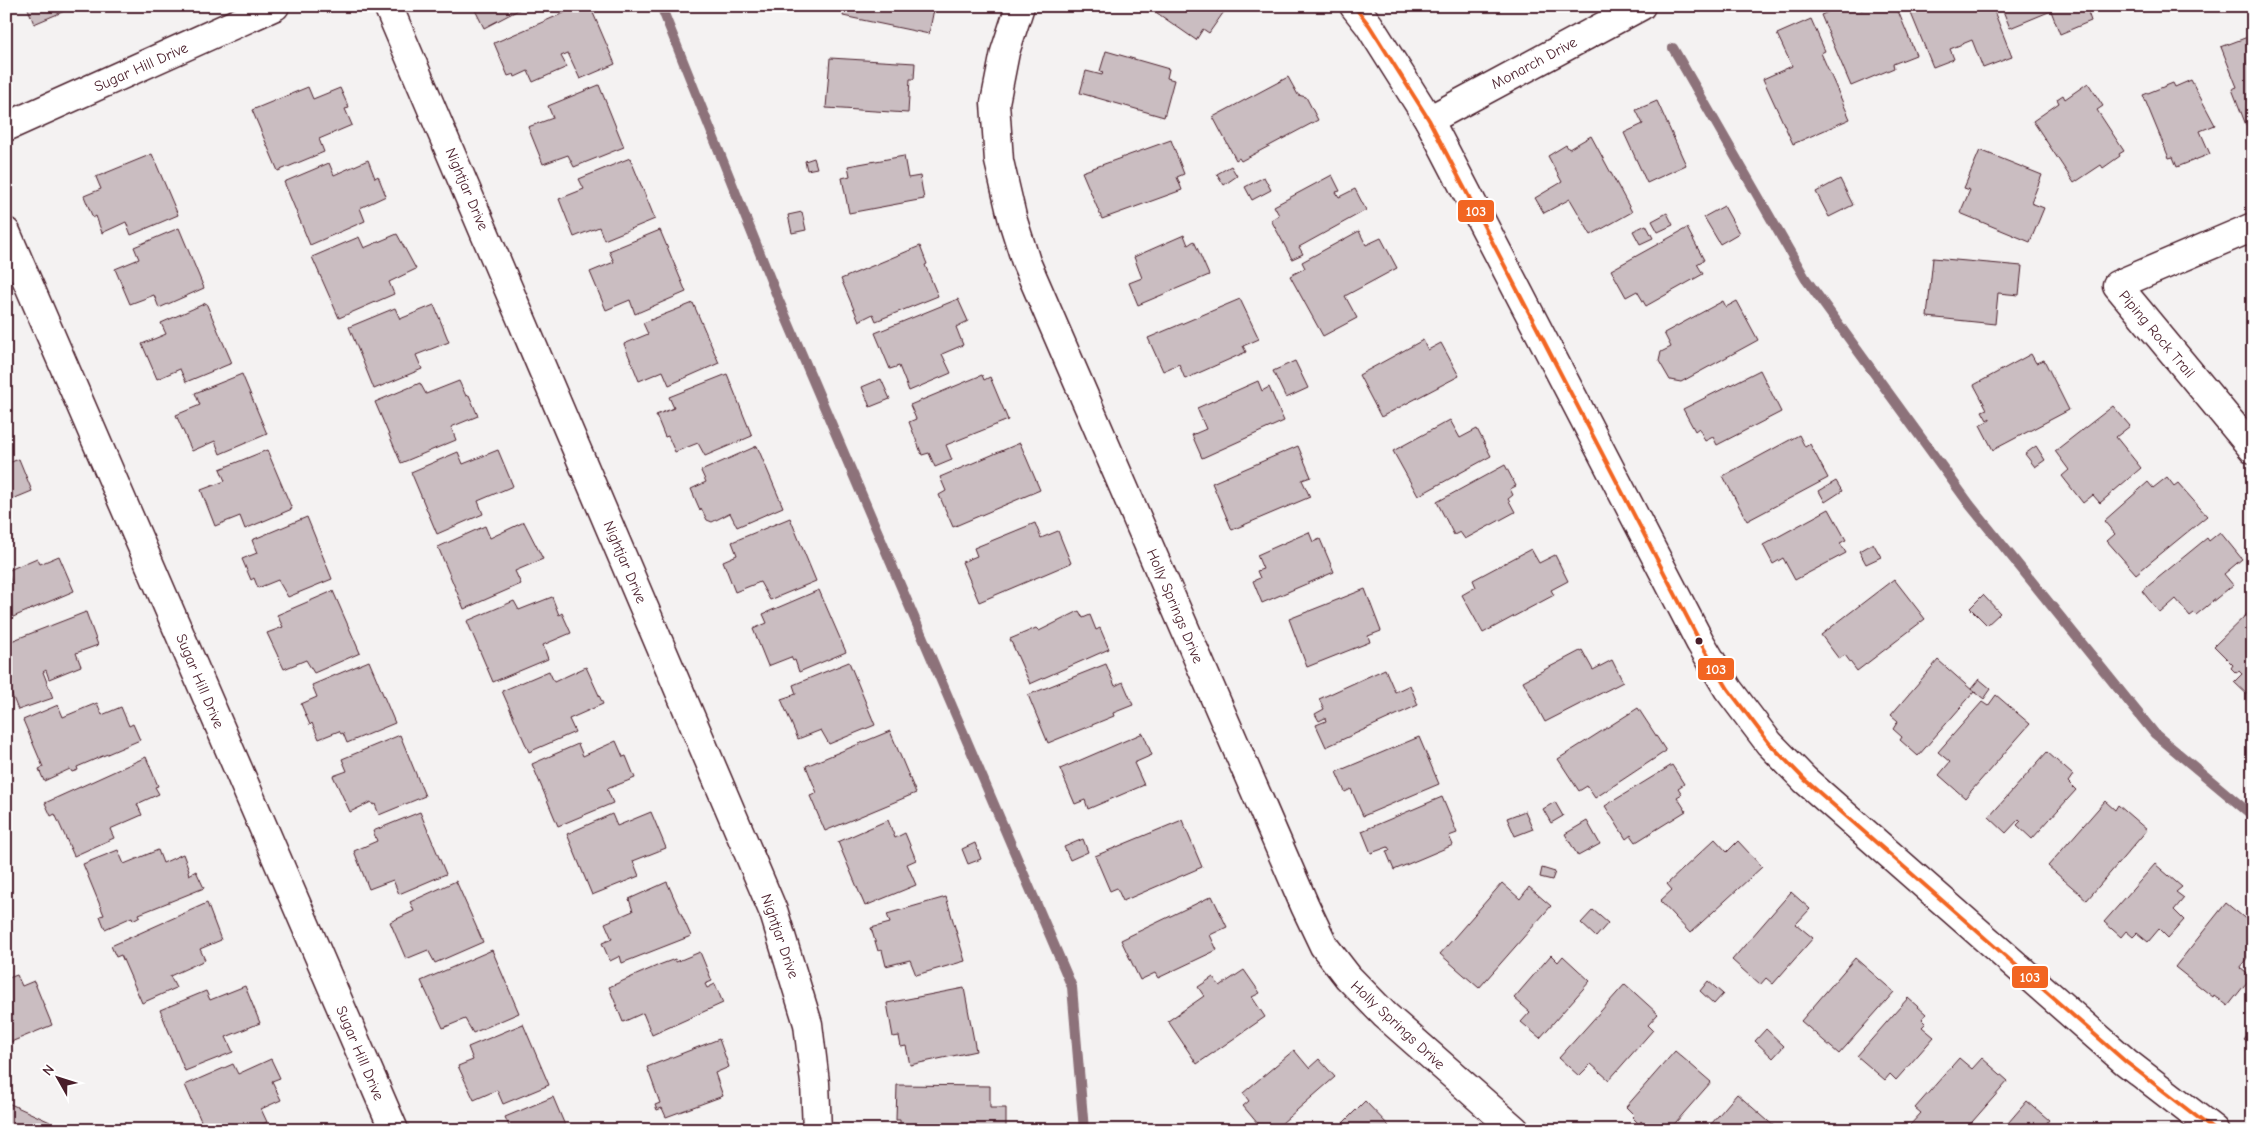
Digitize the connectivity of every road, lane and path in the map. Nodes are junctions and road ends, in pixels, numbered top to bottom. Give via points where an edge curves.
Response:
1 (275, 6) edge
2 (388, 6) edge
3 (1020, 6) edge
4 (1354, 6) edge
5 (1641, 6) edge
6 (1429, 120) junction
7 (6, 128) edge
8 (2253, 227) edge
9 (6, 232) edge
10 (2253, 449) edge
11 (394, 1130) edge
12 (817, 1130) edge
13 (1515, 1130) edge
14 (2214, 1130) edge

1 - 7 street, Sugar Hill Drive
2 - 12 street, Nightjar Drive via 774,913 808,1024
3 - 13 street, Holly Springs Drive via 1005,52 996,103 999,161 1013,221 1026,262 1305,906 1324,946 1348,978
4 - 6 street
5 - 6 street, Monarch Drive
6 - 14 street via 1685,614 1728,690 1769,743 1805,780 2126,1062
8 - 10 street, Piping Rock Trail via 2117,285
9 - 11 street, Sugar Hill Drive

